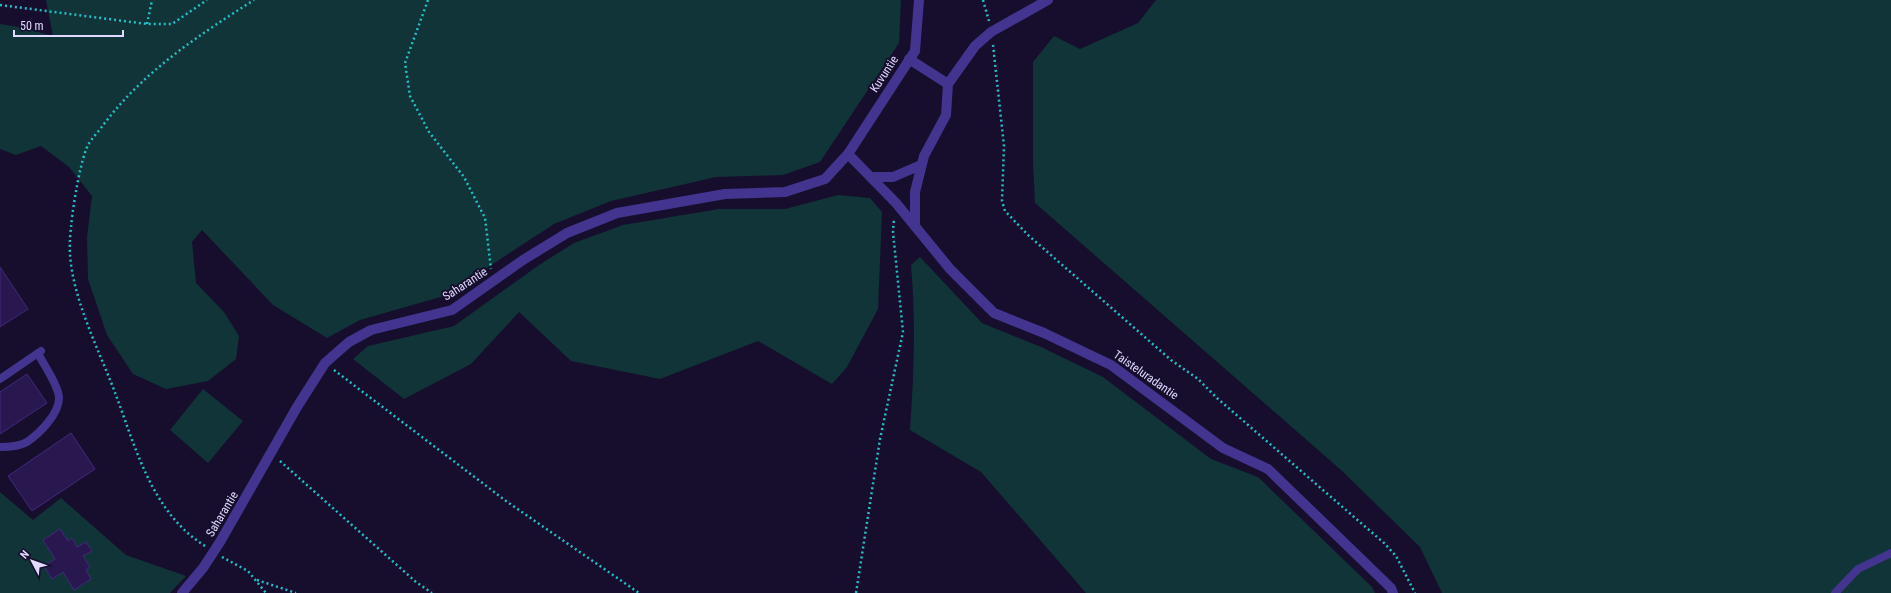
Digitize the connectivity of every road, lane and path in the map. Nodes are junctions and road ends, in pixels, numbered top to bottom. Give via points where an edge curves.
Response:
1 (152, 0) edge
2 (207, 0) edge
3 (254, 0) edge
4 (428, 0) edge
5 (919, 0) edge
6 (983, 0) edge
7 (1048, 0) edge
8 (0, 5) edge
9 (147, 24) junction
10 (991, 32) junction
11 (909, 59) junction
12 (948, 84) junction
13 (848, 154) junction
14 (922, 166) junction
15 (871, 177) junction
16 (896, 203) junction
17 (915, 226) junction
18 (493, 281) junction
19 (325, 363) junction
20 (0, 378) edge
21 (0, 447) edge
22 (272, 453) junction
23 (214, 552) junction
24 (1891, 553) edge
25 (257, 580) junction
26 (182, 593) edge
27 (266, 593) edge
28 (296, 593) edge
29 (432, 593) edge
30 (639, 593) edge
31 (856, 593) edge
32 (1393, 593) edge
33 (1415, 593) edge
34 (1835, 593) edge

1 - 9 path
2 - 9 path via 172,24
3 - 23 path via 204,32 158,68 120,102 88,145 78,188 70,253 85,319 109,374 138,457 169,514 195,540
4 - 18 path via 405,63 410,96 429,132 464,177 485,218
5 - 11 street, Kuvuntie via 915,51
6 - 10 path
7 - 10 street
8 - 9 path
10 - 12 street via 975,46
10 - 33 path via 1004,146 1002,201 1005,211 1028,235 1171,360 1198,379 1384,543 1396,556
11 - 12 street
11 - 13 street, Kuvuntie
12 - 14 street via 946,114 924,156
13 - 15 street, Taisteluradantie
13 - 18 street, Saharantie via 825,179 785,192 725,194 617,213 567,233
14 - 15 street via 893,177
14 - 17 street via 915,192
15 - 16 street, Taisteluradantie
16 - 17 street, Taisteluradantie
16 - 31 path via 892,232 903,332 880,439
17 - 32 street, Taisteluradantie via 950,269 994,313 1044,333 1111,365 1223,448 1268,469 1391,588
18 - 19 street, Saharantie via 452,310 371,330 350,342
19 - 22 street, Saharantie
19 - 30 path via 506,501
20 - 21 lane via 40,352 59,396 58,409 40,430 26,442
22 - 23 street, Saharantie
22 - 29 path via 416,582
23 - 25 path via 248,571
23 - 26 street, Saharantie
24 - 34 lane via 1858,569
25 - 27 path
25 - 28 path

